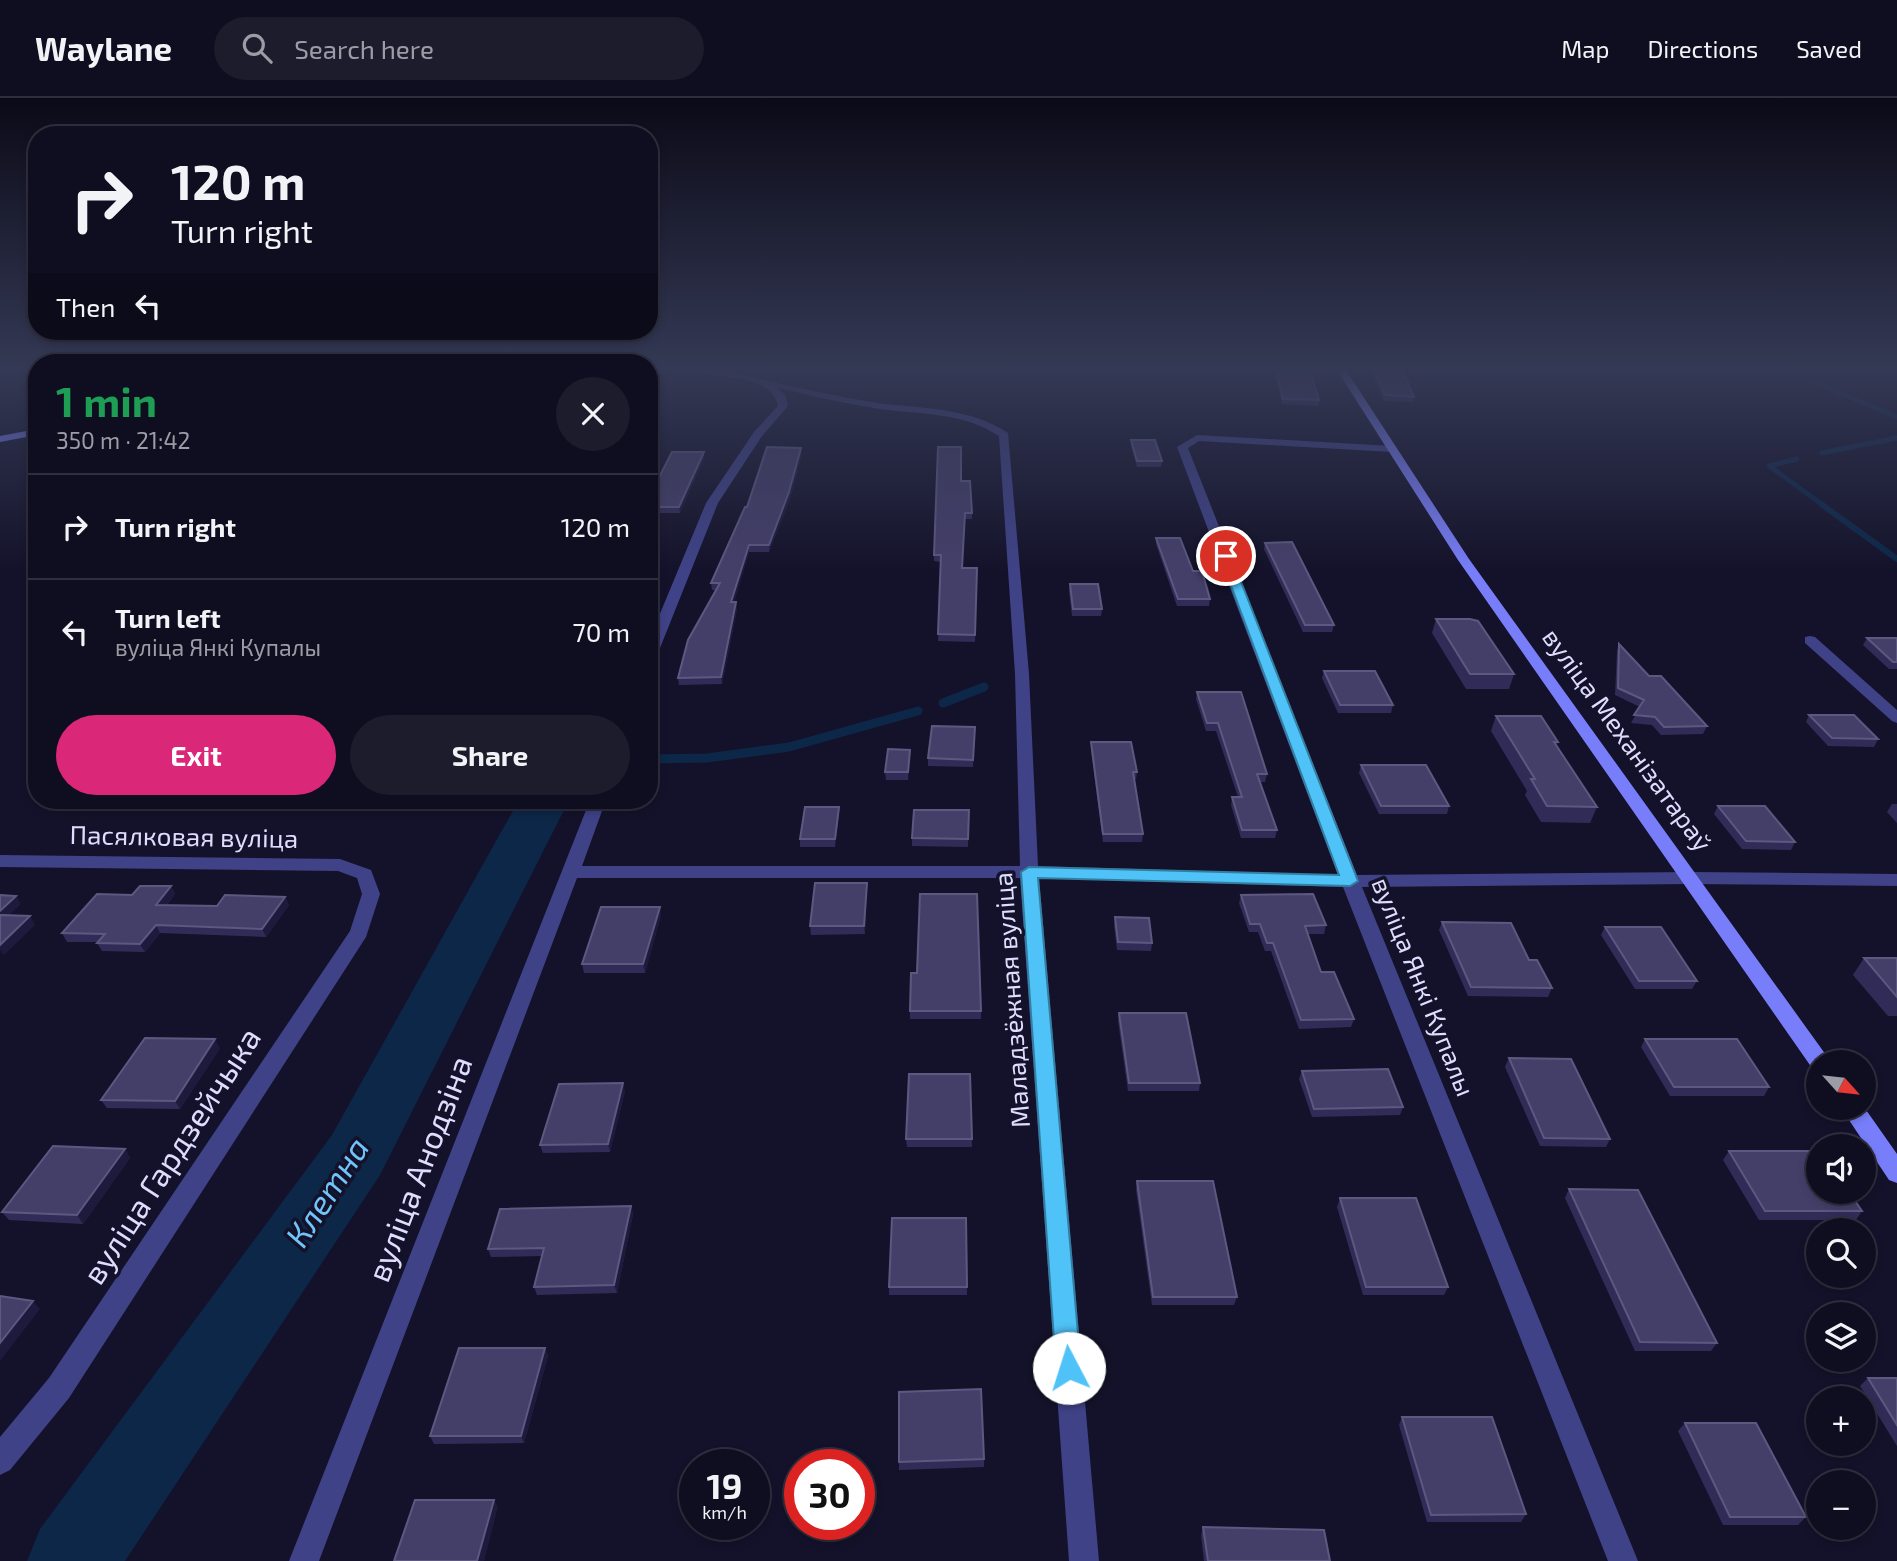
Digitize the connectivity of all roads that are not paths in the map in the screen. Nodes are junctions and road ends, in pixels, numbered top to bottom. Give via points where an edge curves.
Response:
1 (20, 435) edge
2 (757, 435) edge
3 (1004, 435) edge
4 (1383, 435) edge
5 (0, 439) edge
6 (1392, 449) junction
7 (658, 636) edge
8 (1810, 640) dead end
9 (1897, 718) edge
10 (595, 809) edge
11 (0, 861) edge
12 (572, 872) junction
13 (1029, 872) junction
14 (365, 874) joint
15 (1691, 878) junction
16 (1897, 880) edge
17 (1350, 881) junction
18 (1812, 1050) edge
19 (1860, 1120) edge
20 (1897, 1173) edge
21 (0, 1460) edge
22 (304, 1561) edge
23 (1084, 1561) edge
24 (1623, 1561) edge

1 - 5 street
2 - 7 street via 712,503
3 - 13 street, Маладзёжная вуліца via 1022,674
4 - 6 street, вуліца Механізатараў
6 - 15 street, вуліца Механізатараў via 1464,560
6 - 17 street, вуліца Янкі Купалы via 1197,438 1182,447
8 - 9 street
10 - 12 street, вуліца Анодзіна
11 - 14 street, Пасялковая вуліца via 340,865
12 - 13 street
12 - 22 street, вуліца Анодзіна
13 - 17 street
13 - 23 street, Маладзёжная вуліца
14 - 21 street, вуліца Гардзейчыка via 371,894 359,932 59,1388
15 - 16 street
15 - 17 street
15 - 18 street, вуліца Механізатараў
17 - 24 street, вуліца Янкі Купалы
19 - 20 street

